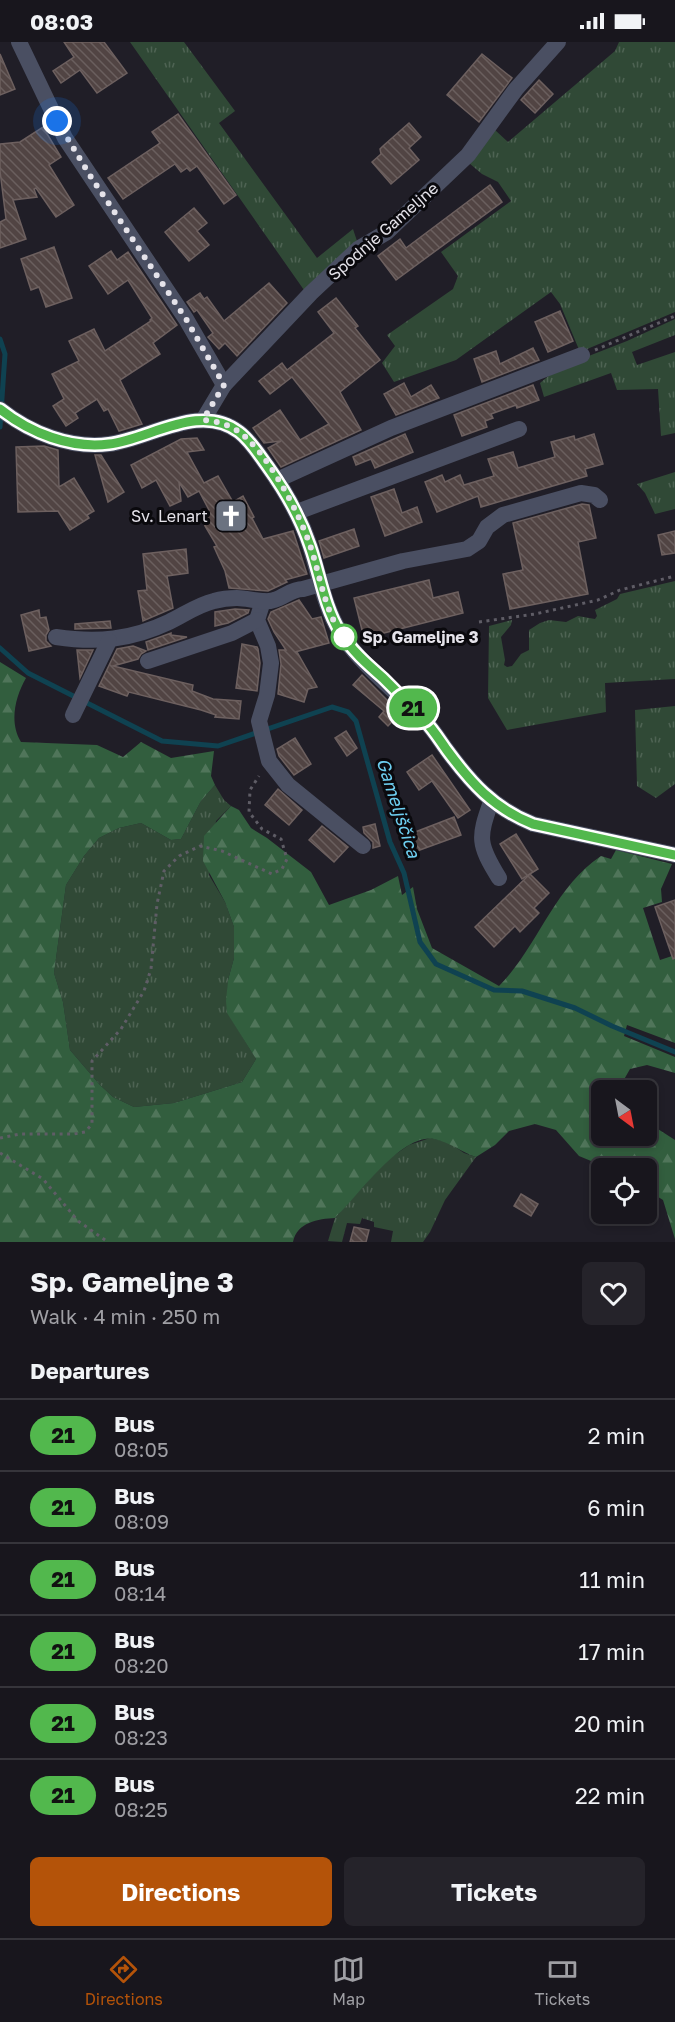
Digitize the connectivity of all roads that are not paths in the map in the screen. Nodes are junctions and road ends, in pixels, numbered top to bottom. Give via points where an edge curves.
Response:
1 (19, 42) edge
2 (558, 42) edge
3 (582, 355) road end
4 (224, 385) junction
5 (0, 409) edge
6 (203, 420) junction
7 (519, 429) dead end
8 (277, 480) junction
9 (600, 500) dead end
10 (297, 512) junction
11 (321, 583) junction
12 (263, 601) junction
13 (257, 620) junction
14 (56, 638) dead end
15 (109, 640) junction
16 (148, 661) dead end
17 (75, 712) dead end
18 (491, 802) junction
19 (363, 846) dead end
20 (675, 855) edge
21 (499, 878) dead end

1 - 4 street via 65,138 186,319
2 - 4 street, Spodnje Gameljne via 516,89 468,155 387,232 358,249 311,293
3 - 8 street via 391,428
4 - 6 street, Spodnje Gameljne
5 - 6 street via 26,426 86,446 128,441
6 - 8 street via 239,432
7 - 10 street
8 - 10 street
9 - 11 street via 581,493 503,515 467,549
10 - 11 street
11 - 12 street
11 - 18 street via 340,632 357,654 427,722 471,782
12 - 13 street
12 - 15 street via 214,601 145,631
13 - 16 street via 232,633
13 - 19 street via 271,663 259,721 269,761 288,785
14 - 15 street
15 - 17 street
18 - 20 street via 533,824
18 - 21 street via 481,828 483,849

